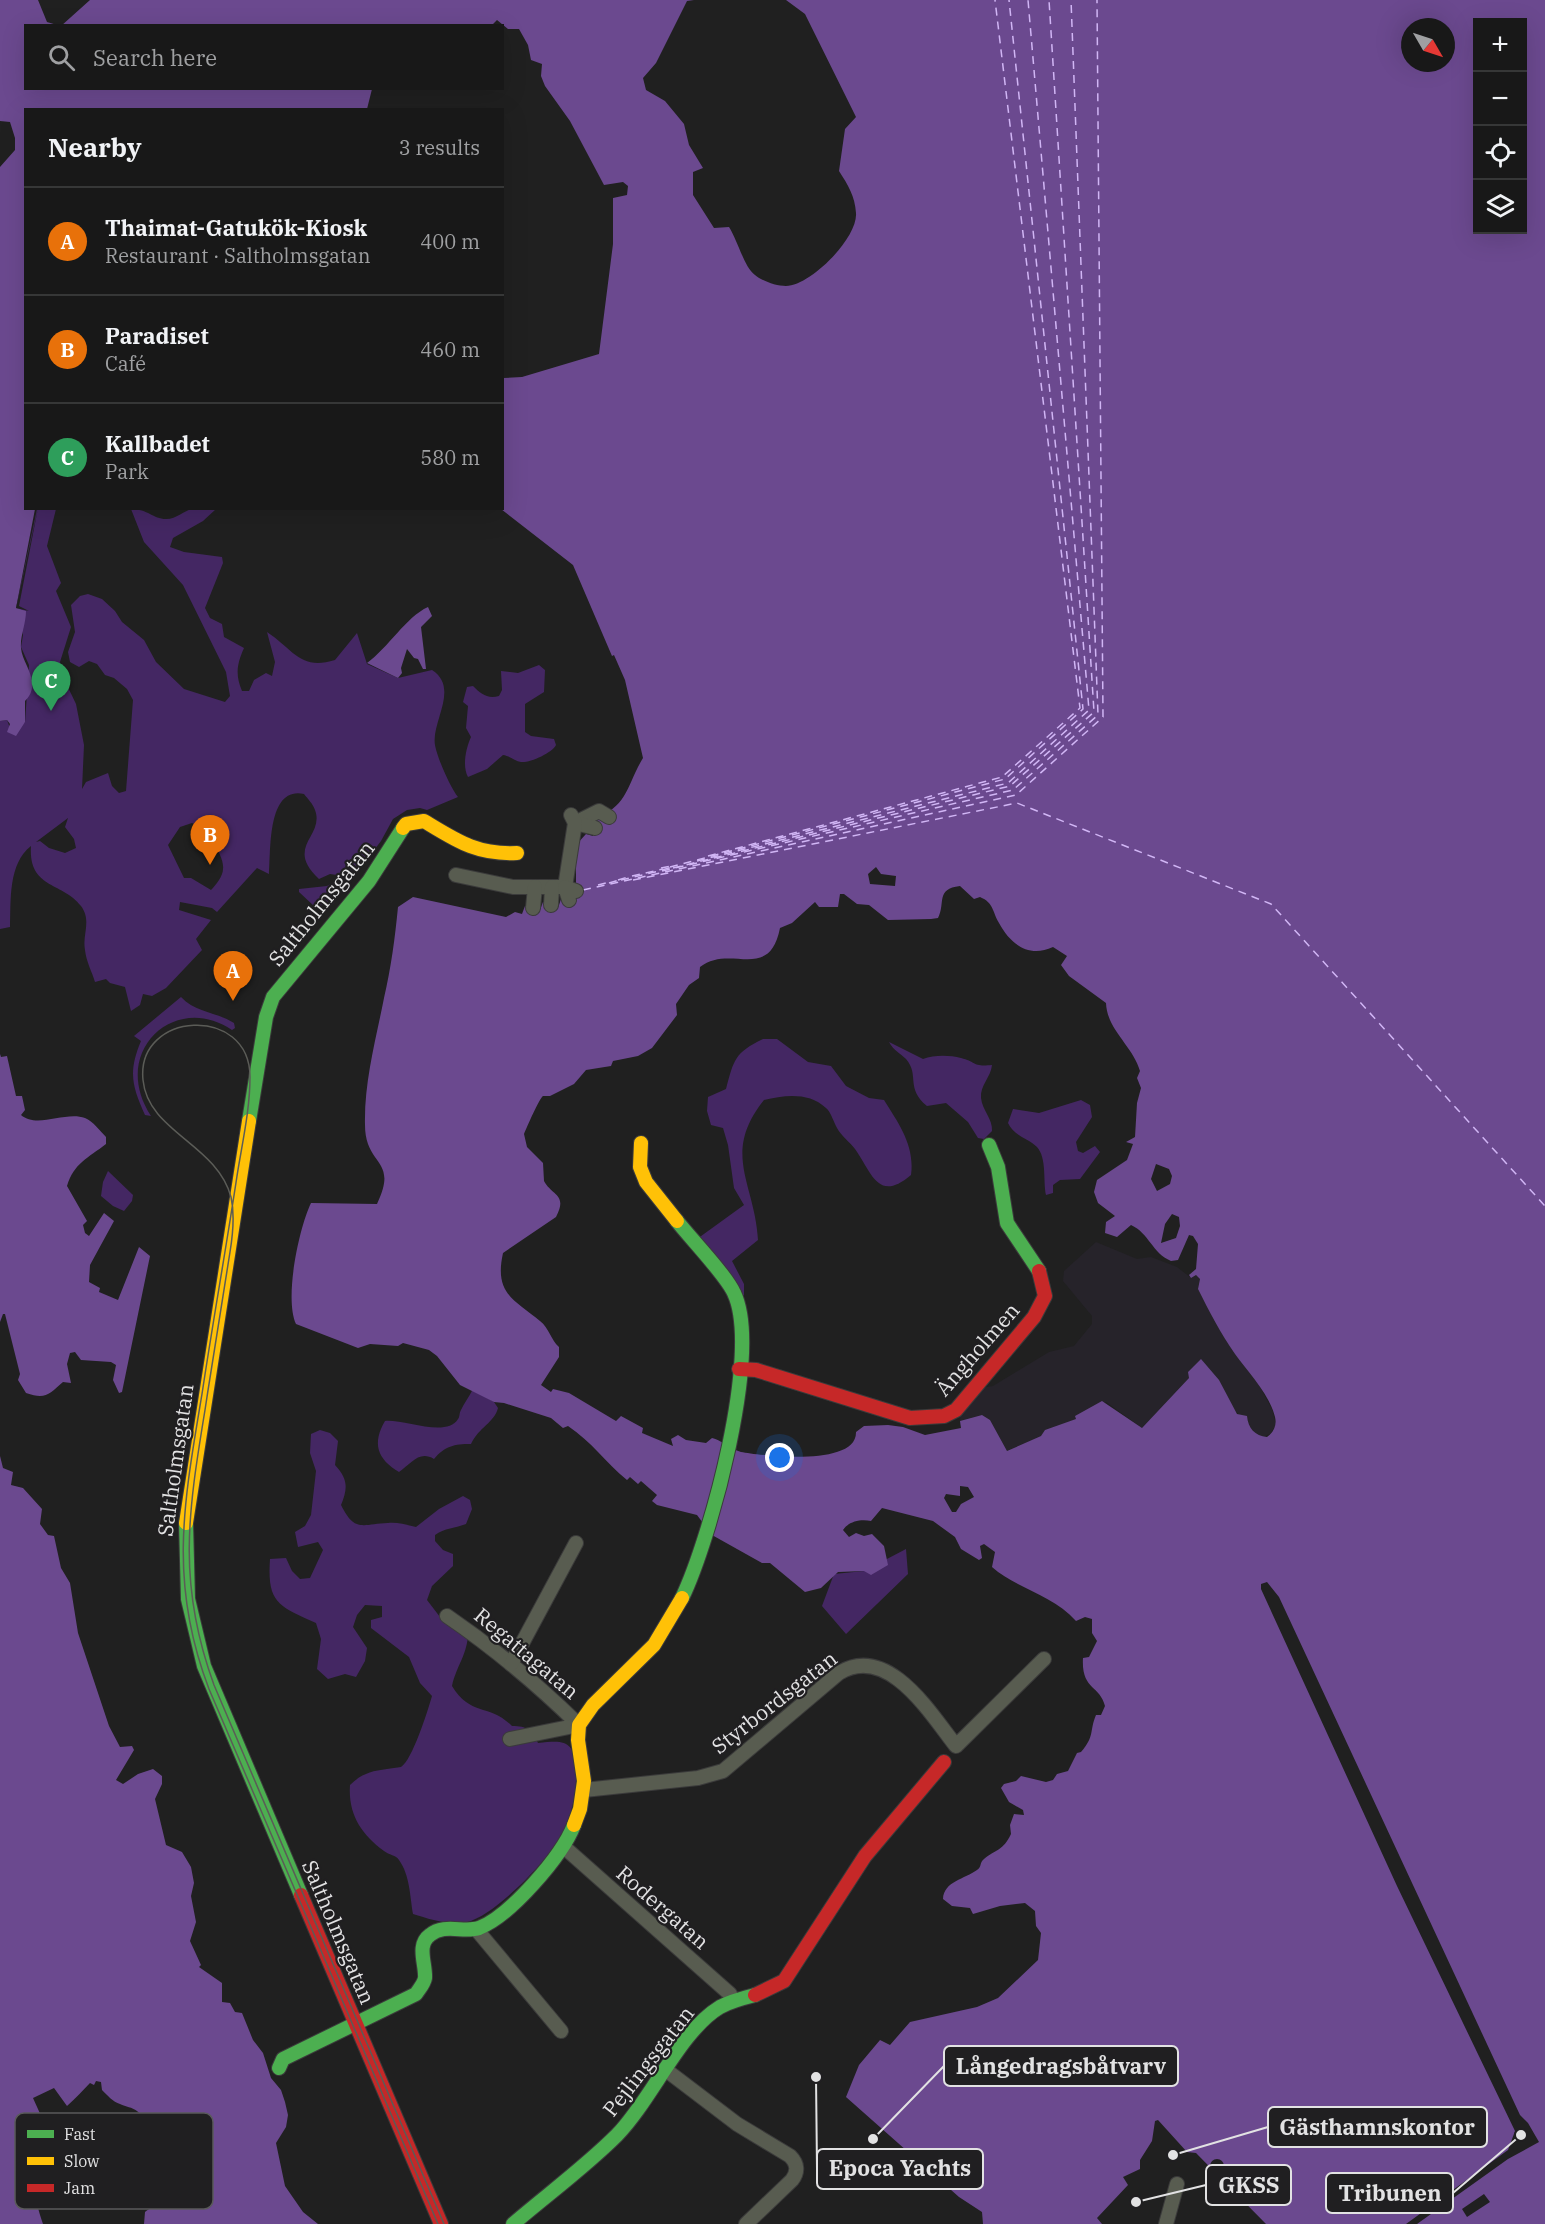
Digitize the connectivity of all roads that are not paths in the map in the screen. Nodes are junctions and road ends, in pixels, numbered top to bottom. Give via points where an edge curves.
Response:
1 (609, 817) dead end
2 (573, 819) junction
3 (595, 828) dead end
4 (517, 854) dead end
5 (456, 875) dead end
6 (535, 887) junction
7 (566, 891) junction
8 (551, 905) dead end
9 (533, 908) dead end
10 (641, 1143) dead end
11 (989, 1145) dead end
12 (739, 1369) junction
13 (576, 1543) dead end
14 (447, 1616) dead end
15 (1044, 1659) dead end
16 (511, 1664) junction
17 (579, 1725) junction
18 (510, 1739) dead end
19 (944, 1762) dead end
20 (584, 1790) junction
21 (564, 1847) junction
22 (476, 1929) junction
23 (732, 1999) junction
24 (355, 2023) junction
25 (561, 2031) dead end
26 (279, 2068) dead end
27 (666, 2070) junction
28 (1177, 2184) dead end
29 (441, 2224) edge
30 (513, 2224) edge
31 (746, 2224) edge
32 (1166, 2224) edge

1 - 2 street via 599,811
2 - 3 street
2 - 7 street via 573,863
4 - 24 street, Saltholmsgatan via 466,847 424,821 406,824 369,881 273,997 266,1017 190,1483 184,1551 198,1648
5 - 6 street via 513,887
6 - 7 street
6 - 9 street
7 - 8 street
10 - 12 street via 640,1167 646,1182 739,1302
11 - 12 street, Ängholmen via 998,1167 1007,1223 1033,1262 1045,1296 1034,1317 956,1410 944,1416 910,1418 756,1370
12 - 17 street via 733,1427 700,1556 660,1635
13 - 16 street
14 - 16 street, Regattagatan
15 - 20 street, Styrbordsgatan via 956,1746 912,1692 879,1668 861,1664 839,1673 723,1771 698,1778
16 - 17 street, Regattagatan
17 - 18 street
17 - 20 street
19 - 23 street, Pejlingsgatan via 851,1875 784,1982 769,1991
20 - 21 street
21 - 22 street via 499,1915
21 - 23 street, Rodergatan
22 - 24 street via 444,1929 429,1935 422,1947 426,1975 421,1990 406,2001
22 - 25 street
23 - 27 street, Pejlingsgatan via 703,2021
24 - 26 street via 283,2059
24 - 29 street, Saltholmsgatan
27 - 30 street, Pejlingsgatan via 622,2130
27 - 31 street via 737,2124 790,2156 797,2167 792,2180
28 - 32 street

